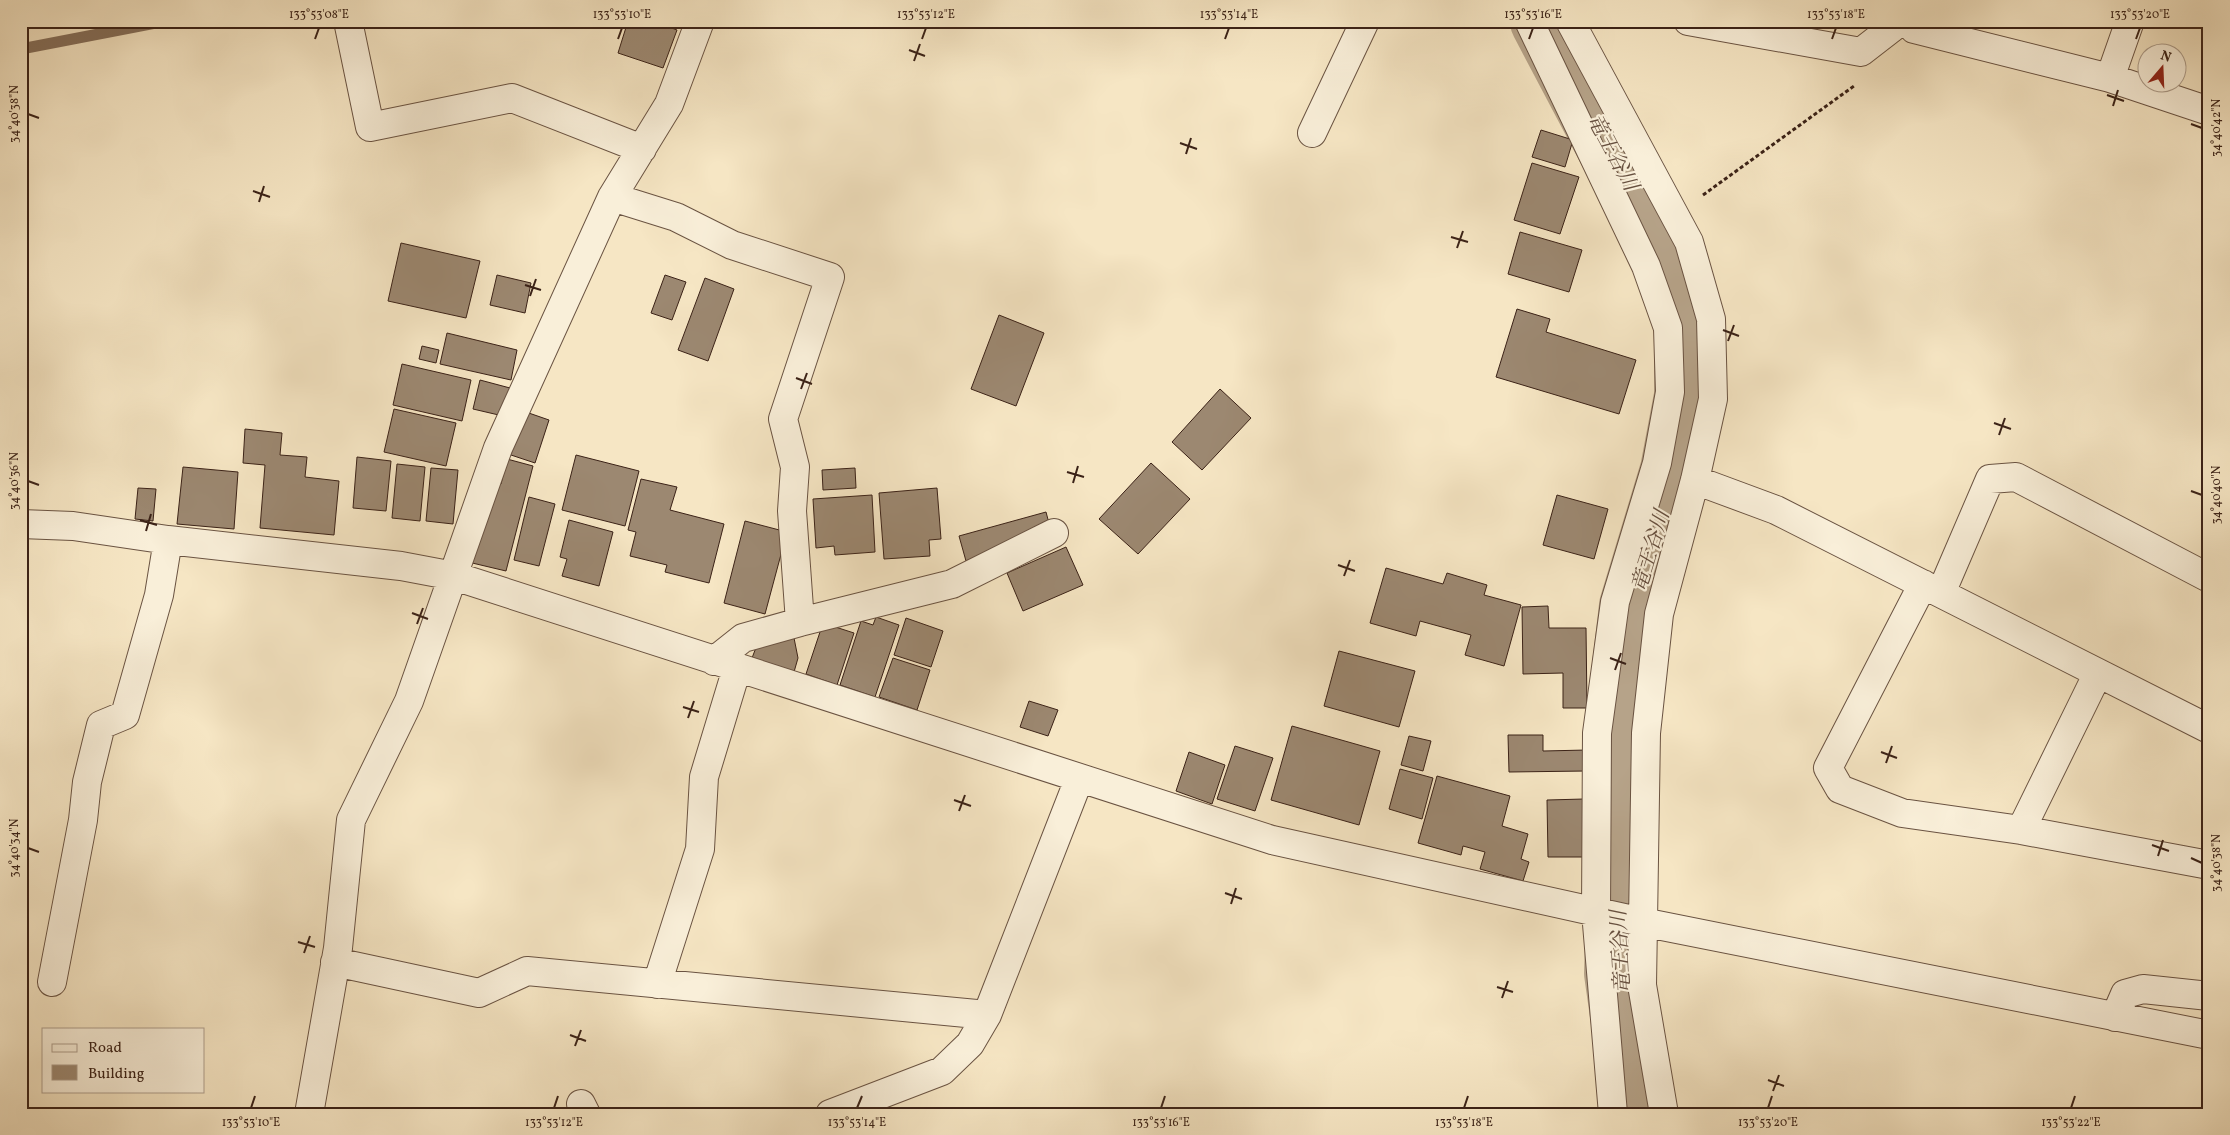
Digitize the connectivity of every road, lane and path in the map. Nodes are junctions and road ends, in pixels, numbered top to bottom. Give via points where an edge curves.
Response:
1 (348, 21) edge
2 (700, 21) edge
3 (1365, 21) edge
4 (1529, 21) edge
5 (1570, 21) edge
6 (1688, 21) edge
7 (1901, 21) edge
8 (1909, 21) edge
9 (2130, 21) edge
10 (2110, 78) junction
11 (1855, 85) dead end
12 (2209, 111) edge
13 (1312, 133) dead end
14 (642, 149) junction
15 (612, 197) junction
16 (1689, 242) junction
17 (1695, 480) junction
18 (21, 524) edge
19 (1054, 534) dead end
20 (168, 540) junction
21 (454, 576) junction
22 (2209, 578) edge
23 (1932, 588) junction
24 (800, 622) junction
25 (725, 665) junction
26 (2098, 673) junction
27 (2209, 729) edge
28 (1079, 778) junction
29 (2021, 830) junction
30 (2209, 865) edge
31 (1601, 913) junction
32 (1637, 921) junction
33 (335, 962) junction
34 (52, 982) dead end
35 (657, 984) junction
36 (2209, 996) edge
37 (987, 1015) junction
38 (2115, 1017) junction
39 (2209, 1035) edge
40 (308, 1114) edge
41 (830, 1114) edge
42 (1613, 1114) edge
43 (1664, 1114) edge

1 - 14 street via 370,127 512,98
2 - 14 street via 669,104
3 - 13 street
4 - 31 street via 1646,266 1668,328 1670,392 1658,464 1615,602 1597,733
5 - 16 street
6 - 7 street via 1861,52
8 - 10 street via 1914,29
9 - 10 street
10 - 12 street
11 - 16 path via 1703,194
14 - 15 street
15 - 21 street via 498,448
15 - 24 street via 676,217 732,245 830,276 783,419 795,467 792,510
16 - 17 street via 1711,319 1713,399
17 - 23 street via 1776,510
17 - 32 street via 1658,623 1646,733
18 - 20 street via 73,526
19 - 24 street via 952,584
20 - 21 street via 401,566
20 - 34 street via 159,595 125,714 102,725 99,734 87,782 83,820
21 - 25 street
21 - 33 street via 409,702 351,820
22 - 23 street via 2016,476 1990,479
23 - 26 street
23 - 29 street via 1828,768 1840,789 1902,813
24 - 25 street via 743,638
25 - 28 street
25 - 35 street via 704,777 700,849
26 - 27 street
26 - 29 street
28 - 31 street via 1272,840
28 - 37 street
29 - 30 street
31 - 32 street
31 - 42 street
32 - 38 street
32 - 43 street via 1642,985
33 - 35 street via 479,992 528,971
33 - 40 street
35 - 37 street
36 - 38 street via 2143,989 2125,994
37 - 41 street via 970,1044 942,1071
38 - 39 street

